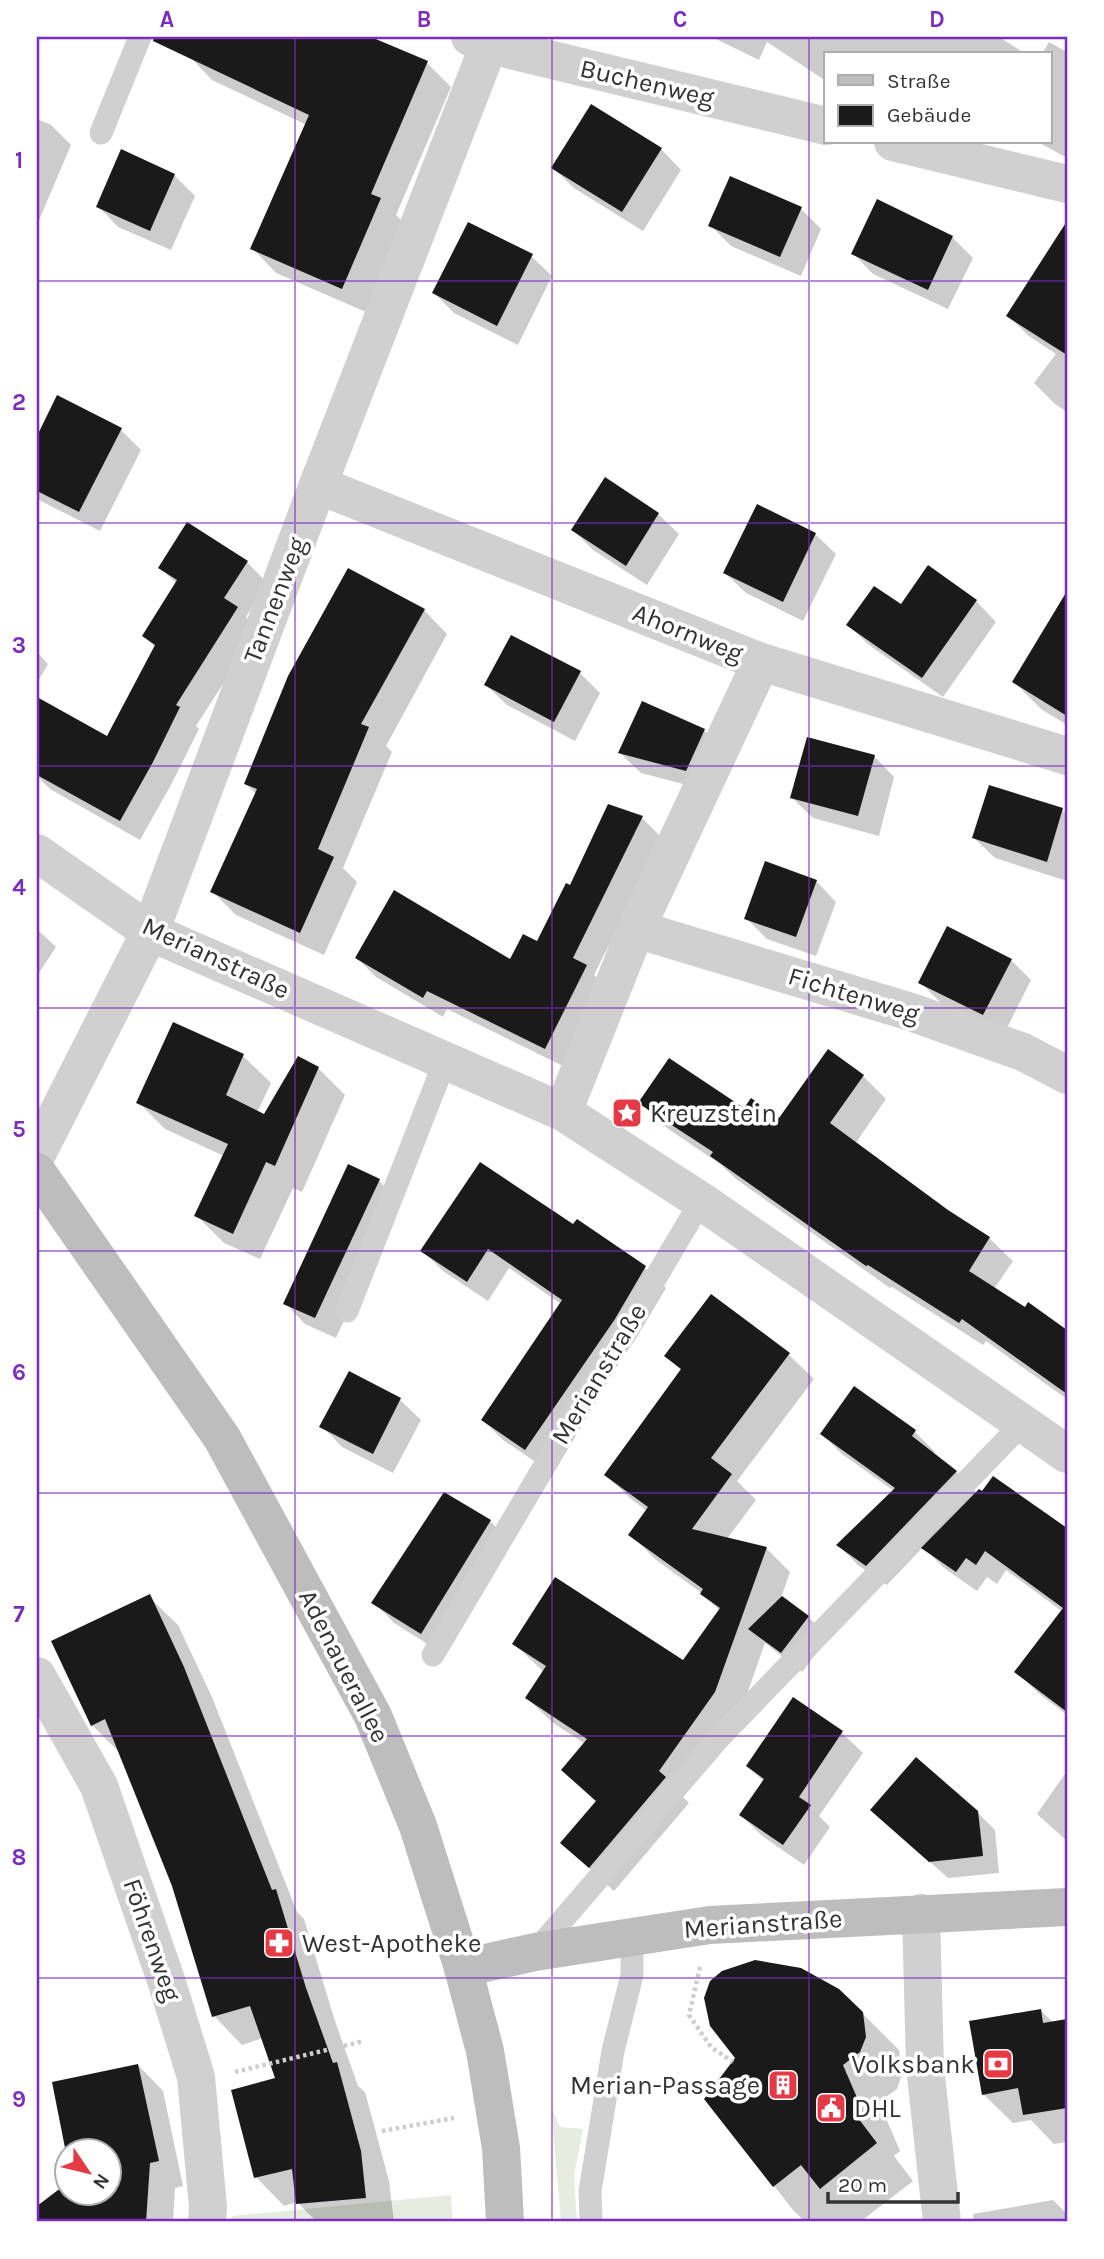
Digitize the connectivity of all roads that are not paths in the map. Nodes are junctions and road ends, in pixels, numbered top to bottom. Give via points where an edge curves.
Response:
1 (140, 37) edge
2 (484, 39) edge
3 (824, 125) edge
4 (101, 132) dead end
5 (901, 144) edge
6 (1067, 184) edge
7 (318, 485) junction
8 (761, 662) junction
9 (1067, 756) edge
10 (37, 853) edge
11 (636, 929) junction
12 (150, 932) junction
13 (445, 1061) junction
14 (1067, 1075) edge
15 (563, 1112) junction
16 (37, 1154) edge
17 (37, 1172) edge
18 (702, 1201) junction
19 (347, 1311) dead end
20 (1021, 1424) junction
21 (1067, 1454) edge
22 (433, 1655) dead end
23 (37, 1676) edge
24 (1067, 1907) edge
25 (920, 1913) junction
26 (632, 1936) junction
27 (535, 1952) junction
28 (463, 1968) junction
29 (207, 2222) edge
30 (505, 2222) edge
31 (591, 2222) edge
32 (942, 2222) edge

1 - 4 lane
2 - 3 street, Buchenweg
2 - 7 street, Tannenweg
5 - 6 street
7 - 8 street, Ahornweg
7 - 12 street, Tannenweg
8 - 9 street, Ahornweg
8 - 11 street
10 - 12 street, Merianstraße
11 - 14 street, Fichtenweg via 911,1012 1023,1052
11 - 15 street
12 - 13 street, Merianstraße
12 - 16 street, Tannenweg
13 - 15 street, Merianstraße
13 - 19 lane
15 - 18 street, Merianstraße
17 - 28 main road, Adenauerallee via 222,1438 290,1560 373,1716 418,1826
18 - 20 street, Merianstraße
18 - 22 lane, Merianstraße
20 - 21 street, Merianstraße
20 - 27 lane via 718,1739
23 - 29 street, Föhrenweg via 99,1786 167,1983 196,2077
24 - 25 main road, Merianstraße
25 - 26 main road, Merianstraße via 710,1925
25 - 32 street via 925,2067
26 - 27 main road, Merianstraße
26 - 31 lane via 632,1975 613,2051 590,2191
27 - 28 main road, Merianstraße
28 - 30 main road, Adenauerallee via 495,2111

